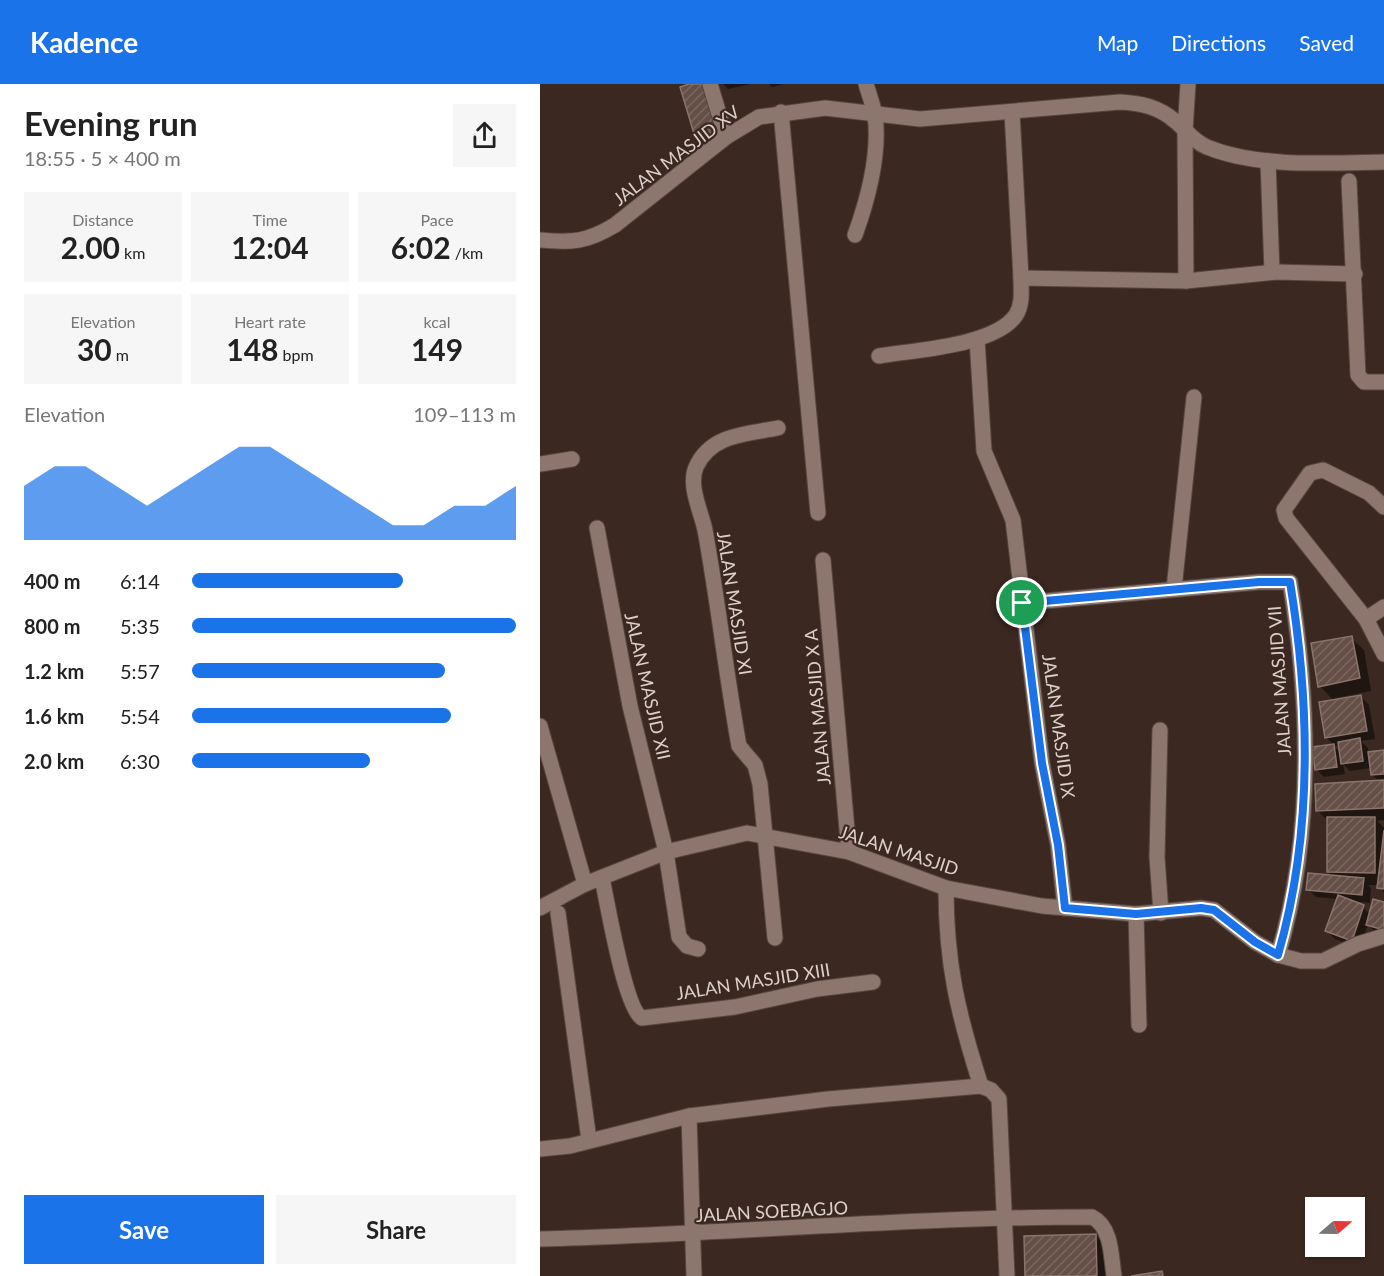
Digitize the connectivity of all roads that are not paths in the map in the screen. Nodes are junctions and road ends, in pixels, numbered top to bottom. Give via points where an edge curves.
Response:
1 (710, 84) edge
2 (866, 84) edge
3 (1188, 84) edge
4 (781, 112) junction
5 (1012, 112) junction
6 (875, 115) junction
7 (1185, 130) junction
8 (726, 137) junction
9 (1268, 161) junction
10 (1384, 162) edge
11 (1349, 181) dead end
12 (855, 235) dead end
13 (540, 240) edge
14 (1272, 272) junction
15 (1355, 274) junction
16 (1022, 278) junction
17 (1186, 281) junction
18 (977, 339) junction
19 (879, 356) dead end
20 (1384, 382) edge
21 (1194, 397) dead end
22 (778, 429) dead end
23 (573, 459) dead end
24 (540, 464) edge
25 (1384, 507) edge
26 (818, 513) dead end
27 (597, 528) dead end
28 (823, 560) dead end
29 (1174, 589) junction
30 (1022, 603) junction
31 (1384, 607) edge
32 (1366, 618) junction
33 (1384, 654) edge
34 (540, 726) edge
35 (1160, 730) dead end
36 (766, 834) junction
37 (666, 852) junction
38 (849, 852) junction
39 (602, 878) junction
40 (585, 884) junction
41 (946, 888) junction
42 (540, 908) edge
43 (1065, 908) junction
44 (558, 913) dead end
45 (1161, 913) junction
46 (1136, 914) junction
47 (1384, 936) edge
48 (775, 938) dead end
49 (698, 949) dead end
50 (1278, 955) junction
51 (873, 982) dead end
52 (1139, 1025) dead end
53 (981, 1086) junction
54 (689, 1116) junction
55 (589, 1140) junction
56 (540, 1149) edge
57 (1005, 1218) junction
58 (693, 1235) junction
59 (540, 1239) edge
60 (694, 1276) edge
61 (1007, 1276) edge
62 (1114, 1276) edge

1 - 8 street
2 - 6 street
3 - 7 street
4 - 6 street, JALAN MASJID XV via 825,108
4 - 8 street, JALAN MASJID XV via 759,117
4 - 26 street
5 - 6 street, JALAN MASJID XV via 920,119
5 - 7 street, JALAN MASJID XV via 1141,103 1164,113
5 - 16 street
6 - 12 street via 872,170
7 - 9 street, JALAN MASJID XV via 1206,147
7 - 17 street
8 - 13 street, JALAN MASJID XV via 596,236 576,242
9 - 10 street, JALAN MASJID XV
9 - 14 street
11 - 15 street
14 - 15 street
14 - 17 street
15 - 20 street via 1358,375 1364,382
16 - 17 street
16 - 18 street via 1016,316
18 - 19 street
18 - 30 street, JALAN MASJID IX via 984,451 1013,520
21 - 29 street
22 - 36 street, JALAN MASJID XI via 718,442 706,451 694,478 739,746 757,770
23 - 24 street
25 - 32 street via 1369,493 1323,470 1311,473 1284,510 1286,518
27 - 37 street, JALAN MASJID XII via 630,706
28 - 38 street, JALAN MASJID X A
29 - 30 street
29 - 50 street, JALAN MASJID VII via 1290,582 1307,748 1297,870
30 - 43 street, JALAN MASJID IX
31 - 32 street
32 - 33 street
34 - 40 street
35 - 45 street via 1157,857
36 - 37 street, JALAN MASJID via 722,837
36 - 38 street, JALAN MASJID
36 - 48 street, JALAN MASJID XI
37 - 39 street, JALAN MASJID
37 - 49 street, JALAN MASJID XII via 679,937 687,946
38 - 41 street, JALAN MASJID
39 - 40 street, JALAN MASJID
39 - 51 street, JALAN MASJID XIII via 625,984 634,1010 642,1018 735,1007 817,989
40 - 42 street, JALAN MASJID
41 - 43 street, JALAN MASJID
41 - 53 street via 953,991
43 - 46 street, JALAN MASJID
44 - 55 street
45 - 46 street, JALAN MASJID
45 - 50 street, JALAN MASJID via 1214,910
46 - 52 street
47 - 50 street, JALAN MASJID via 1323,961
53 - 54 street
53 - 57 street via 999,1099
54 - 55 street
54 - 58 street
55 - 56 street
57 - 58 street, JALAN SOEBAGJO
57 - 61 street
57 - 62 street, JALAN SOEBAGJO via 1092,1217 1101,1221
58 - 59 street, JALAN SOEBAGJO
58 - 60 street

